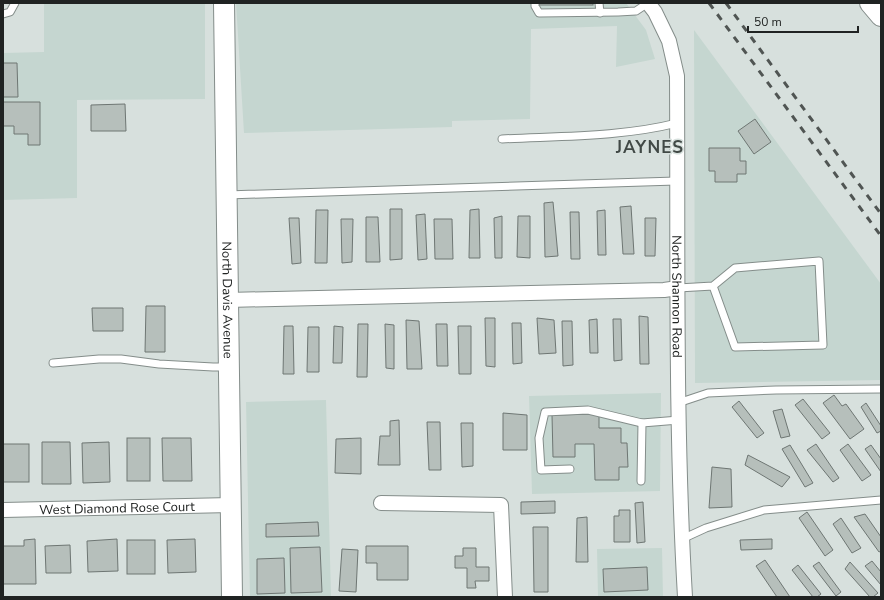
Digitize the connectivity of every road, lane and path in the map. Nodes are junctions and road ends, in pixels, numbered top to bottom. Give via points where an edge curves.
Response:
1 (15, 3) edge
2 (224, 3) edge
3 (535, 3) edge
4 (599, 3) edge
5 (648, 3) edge
6 (870, 3) edge
7 (600, 12) junction
8 (3, 14) edge
9 (881, 16) edge
10 (677, 123) junction
11 (502, 139) dead end
12 (676, 181) junction
13 (226, 195) junction
14 (713, 286) junction
15 (678, 288) junction
16 (228, 300) junction
17 (53, 363) dead end
18 (229, 367) junction
19 (881, 389) edge
20 (678, 403) junction
21 (679, 420) junction
22 (642, 423) junction
23 (570, 469) dead end
24 (641, 481) dead end
25 (881, 500) edge
26 (381, 503) dead end
27 (231, 505) junction
28 (3, 510) edge
29 (682, 539) junction
30 (232, 597) edge
31 (505, 597) edge
32 (685, 597) edge

1 - 8 lane via 10,12
2 - 13 street, North Davis Avenue
3 - 7 lane via 539,13
4 - 7 lane
5 - 7 lane via 636,11
5 - 10 street, North Shannon Road via 669,41 677,76
6 - 9 street
10 - 11 lane via 623,132
10 - 12 street, North Shannon Road
12 - 13 lane
12 - 15 street, North Shannon Road
13 - 16 street, North Davis Avenue
14 - 14 lane via 735,268 820,261 823,346 735,347
14 - 15 lane
15 - 16 street
15 - 20 street, North Shannon Road
16 - 18 street, North Davis Avenue
17 - 18 lane via 121,359 159,364
18 - 27 street, North Davis Avenue
19 - 20 lane via 708,393
20 - 21 street, North Shannon Road
21 - 22 lane
21 - 29 street, North Shannon Road
22 - 23 lane via 588,410 545,412 539,438 541,470
22 - 24 lane
25 - 29 lane via 764,510 706,528
26 - 31 street via 501,506
27 - 28 street, West Diamond Rose Court
27 - 30 street, North Davis Avenue
29 - 32 street, North Shannon Road

